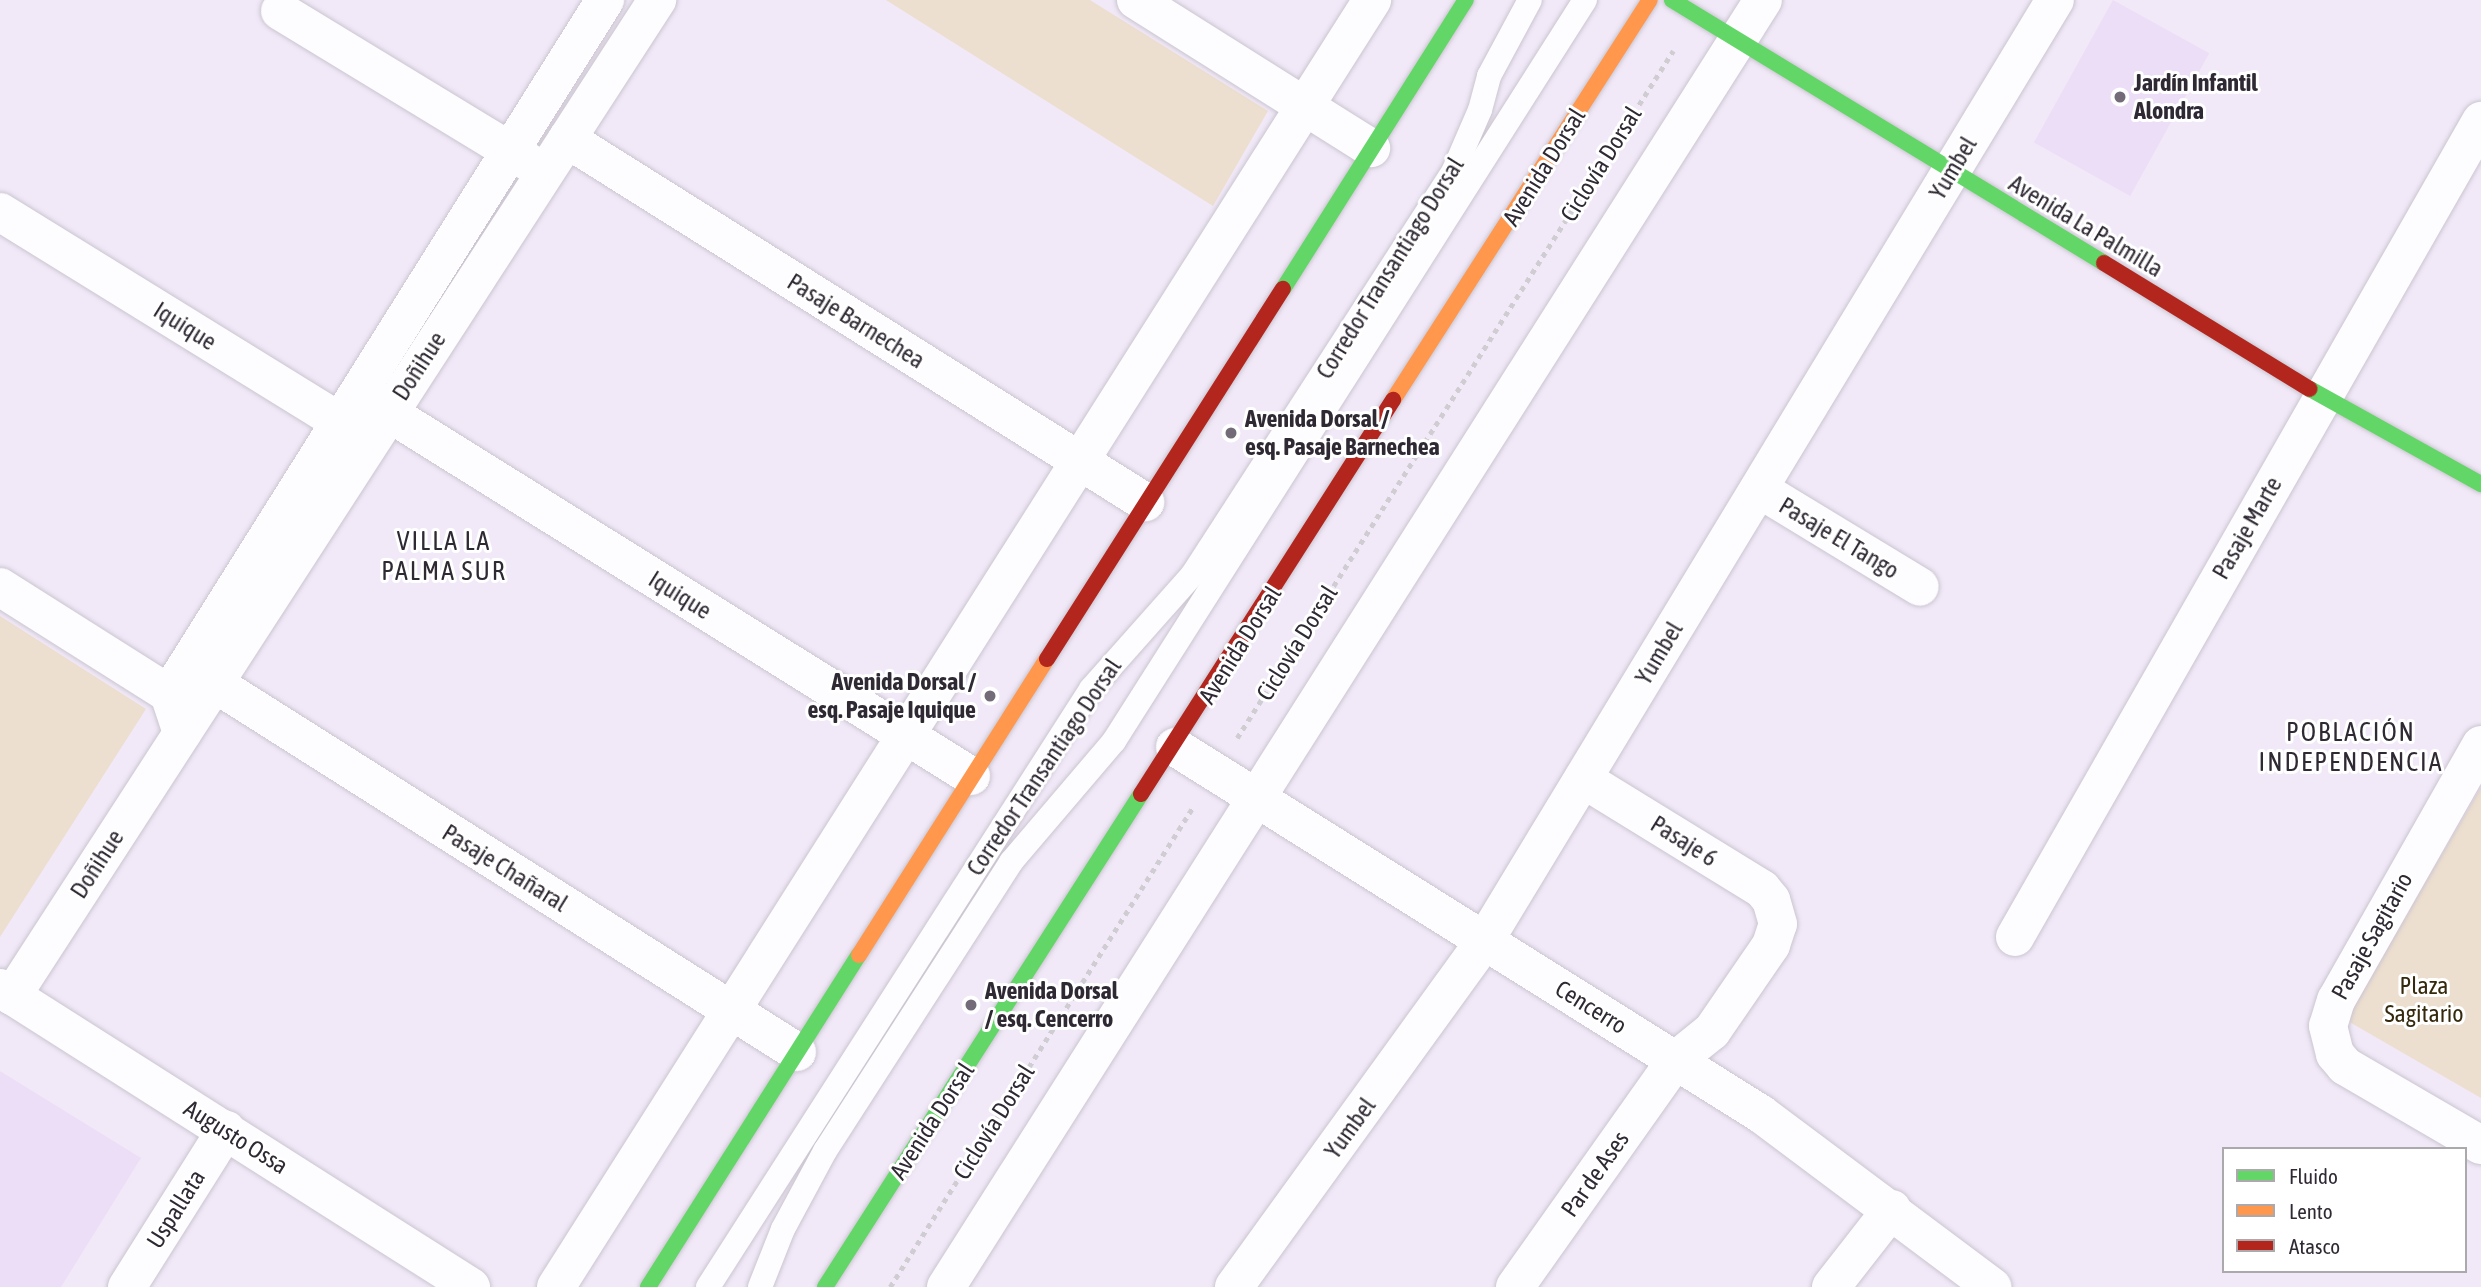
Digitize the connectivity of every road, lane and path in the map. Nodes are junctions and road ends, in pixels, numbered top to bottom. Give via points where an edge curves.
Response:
1 (605, 0) edge
2 (657, 0) edge
3 (1136, 0) edge
4 (1372, 0) edge
5 (1466, 0) edge
6 (1530, 0) edge
7 (1585, 0) edge
8 (1650, 0) edge
9 (1672, 0) edge
10 (1763, 0) edge
11 (2055, 0) edge
12 (279, 11) dead end
13 (1696, 14) junction
14 (1737, 39) junction
15 (1304, 106) junction
16 (2481, 121) edge
17 (567, 139) junction
18 (1371, 148) junction
19 (510, 150) junction
20 (2471, 163) edge
21 (1951, 171) junction
22 (545, 172) junction
23 (0, 212) edge
24 (2322, 396) junction
25 (367, 425) junction
26 (1079, 460) junction
27 (2481, 484) edge
28 (1759, 489) junction
29 (1145, 502) junction
30 (0, 587) edge
31 (1920, 587) dead end
32 (214, 683) junction
33 (169, 694) junction
34 (182, 733) junction
35 (905, 735) junction
36 (2481, 745) edge
37 (1175, 747) junction
38 (1215, 771) junction
39 (971, 776) junction
40 (1583, 779) junction
41 (1255, 795) junction
42 (1776, 912) joint
43 (2015, 937) dead end
44 (1485, 940) junction
45 (6, 992) edge
46 (733, 1013) junction
47 (797, 1052) junction
48 (1676, 1060) junction
49 (226, 1130) junction
50 (2481, 1145) edge
51 (1892, 1209) junction
52 (127, 1287) edge
53 (471, 1287) edge
54 (556, 1287) edge
55 (648, 1287) edge
56 (708, 1287) edge
57 (760, 1287) edge
58 (825, 1287) edge
59 (890, 1287) edge
60 (946, 1287) edge
61 (1234, 1287) edge
62 (1515, 1287) edge
63 (1831, 1287) edge
64 (1992, 1287) edge

1 - 19 street, Doñihue
2 - 17 street, Doñihue
3 - 15 street
4 - 15 street
5 - 18 main road
6 - 56 lane, Corredor Transantiago Dorsal via 1489,76 1454,170 1194,574 1091,689
7 - 57 lane, Corredor Transantiago Dorsal via 1114,741 1011,862 862,1093 802,1191
8 - 37 main road, Avenida Dorsal
9 - 13 main road, Avenida La Palmilla
10 - 14 street
11 - 21 street, Yumbel
12 - 19 street
13 - 14 main road, Avenida La Palmilla
13 - 38 path, Ciclovía Dorsal
14 - 21 main road, Avenida La Palmilla
14 - 41 street
15 - 18 street
15 - 26 street
16 - 20 street, Pasaje Marte
17 - 22 street, Doñihue
17 - 26 street, Pasaje Barnechea
18 - 29 main road
19 - 22 street
19 - 25 street, Doñihue
20 - 24 street, Pasaje Marte
21 - 24 main road, Avenida La Palmilla
21 - 28 street, Yumbel
22 - 25 street, Doñihue
23 - 25 street, Iquique
24 - 27 main road, Avenida La Palmilla
24 - 43 street, Pasaje Marte
25 - 32 street, Doñihue
25 - 33 street, Doñihue
25 - 35 street, Iquique
26 - 29 street, Pasaje Barnechea
26 - 35 street
28 - 31 street, Pasaje El Tango
28 - 40 street, Yumbel
29 - 39 main road
30 - 33 street
32 - 34 street, Doñihue
32 - 46 street, Pasaje Chañaral
33 - 34 street
34 - 45 street, Doñihue
35 - 39 street, Iquique
35 - 46 street
36 - 50 street, Pasaje Sagitario via 2336,1000 2328,1026 2335,1054 2345,1066
37 - 38 street, Cencerro
37 - 58 main road, Avenida Dorsal
38 - 41 street, Cencerro
38 - 59 path, Ciclovía Dorsal
39 - 47 main road
40 - 42 street, Pasaje 6 via 1762,889
40 - 44 street, Yumbel
41 - 44 street, Cencerro
41 - 60 street
42 - 48 street, Par de Ases via 1771,945 1712,1031
44 - 48 street, Cencerro
44 - 61 street, Yumbel
45 - 49 street, Augusto Ossa
46 - 47 street, Pasaje Chañaral
46 - 54 street
47 - 55 main road
48 - 51 street, Cencerro via 1761,1114
48 - 62 street, Par de Ases
49 - 52 street, Uspallata
49 - 53 street, Augusto Ossa
51 - 63 street
51 - 64 street, Cencerro

